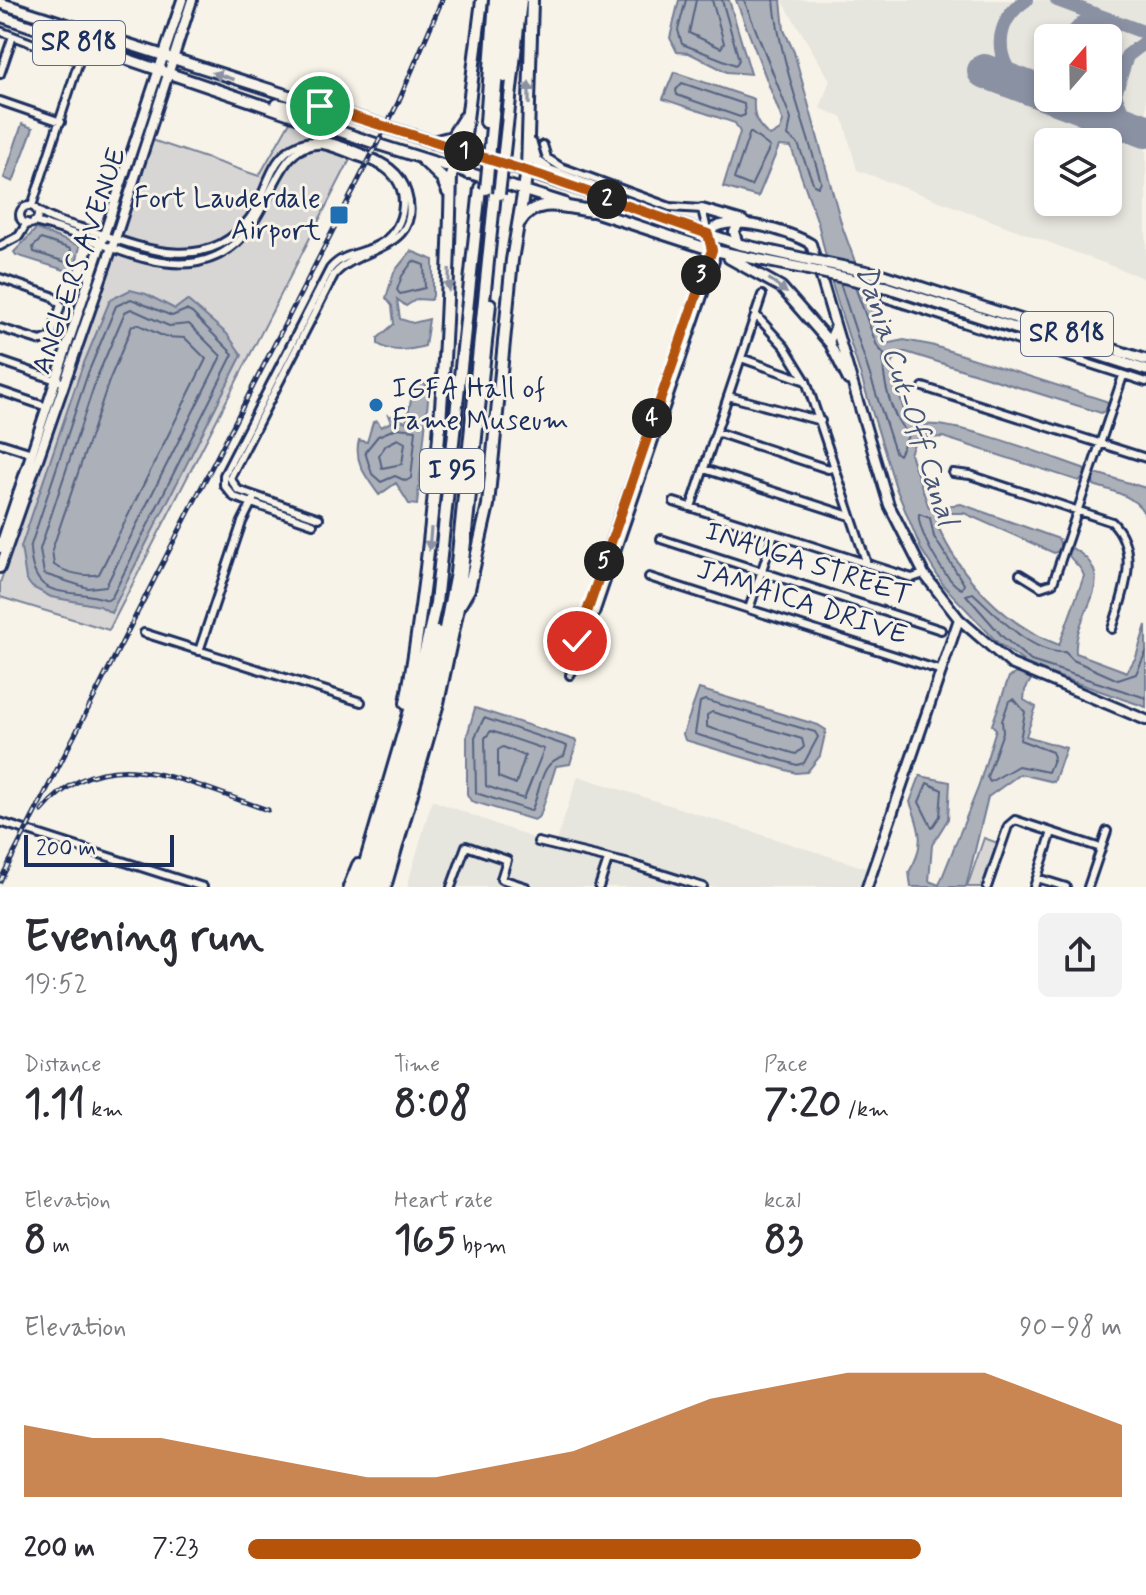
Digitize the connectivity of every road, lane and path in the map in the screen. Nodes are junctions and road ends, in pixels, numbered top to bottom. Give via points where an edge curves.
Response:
1 (182, 0) edge
2 (192, 0) edge
3 (482, 0) edge
4 (495, 0) edge
5 (504, 0) edge
6 (512, 0) edge
7 (521, 0) edge
8 (532, 0) edge
9 (0, 6) edge
10 (0, 16) edge
11 (0, 31) edge
12 (13, 36) junction
13 (168, 58) junction
14 (163, 72) junction
15 (0, 74) edge
16 (2, 102) edge
17 (470, 102) junction
18 (261, 103) junction
19 (320, 106) junction
20 (0, 113) edge
21 (361, 120) junction
22 (316, 121) junction
23 (61, 122) junction
24 (529, 139) junction
25 (433, 142) junction
26 (543, 145) dead end
27 (492, 151) junction
28 (463, 156) junction
29 (422, 159) junction
30 (453, 169) junction
31 (527, 171) junction
32 (468, 173) junction
33 (490, 191) junction
34 (523, 191) junction
35 (450, 202) junction
36 (35, 209) junction
37 (636, 209) junction
38 (702, 209) junction
39 (591, 211) junction
40 (52, 218) junction
41 (740, 222) junction
42 (30, 223) junction
43 (518, 225) junction
44 (751, 225) junction
45 (49, 226) junction
46 (67, 227) junction
47 (1, 234) edge
48 (708, 234) junction
49 (110, 241) junction
50 (3, 244) edge
51 (738, 244) junction
52 (712, 250) junction
53 (806, 264) junction
54 (0, 278) edge
55 (762, 295) dead end
56 (885, 298) dead end
57 (755, 314) junction
58 (836, 324) junction
59 (0, 328) edge
60 (829, 342) junction
61 (741, 358) junction
62 (1146, 360) edge
63 (0, 361) edge
64 (1146, 370) edge
65 (1123, 376) junction
66 (59, 381) junction
67 (806, 381) junction
68 (1146, 382) edge
69 (923, 387) dead end
70 (0, 391) edge
71 (728, 396) junction
72 (47, 407) junction
73 (861, 414) junction
74 (821, 421) junction
75 (716, 432) junction
76 (0, 443) edge
77 (1100, 443) junction
78 (32, 453) junction
79 (1146, 458) edge
80 (835, 467) junction
81 (704, 469) junction
82 (953, 473) dead end
83 (254, 499) junction
84 (674, 502) dead end
85 (691, 507) junction
86 (1077, 511) junction
87 (850, 516) junction
88 (319, 518) dead end
89 (313, 524) dead end
90 (774, 534) junction
91 (661, 539) dead end
92 (0, 548) edge
93 (867, 564) junction
94 (0, 568) edge
95 (761, 571) junction
96 (924, 574) junction
97 (1020, 574) dead end
98 (649, 577) dead end
99 (458, 608) junction
100 (749, 609) junction
101 (959, 619) junction
102 (1112, 629) dead end
103 (941, 630) dead end
104 (144, 633) dead end
105 (199, 651) junction
106 (942, 671) junction
107 (361, 702) dead end
108 (1146, 720) edge
109 (398, 748) junction
110 (0, 822) edge
111 (1107, 831) dead end
112 (1052, 832) junction
113 (371, 838) junction
114 (538, 842) dead end
115 (1101, 848) junction
116 (608, 860) junction
117 (1037, 878) junction
118 (203, 887) edge
119 (349, 887) edge
120 (358, 887) edge
121 (365, 887) edge
122 (375, 887) edge
123 (385, 887) edge
124 (451, 887) edge
125 (526, 887) edge
126 (599, 887) edge
127 (703, 887) edge
128 (867, 887) edge
129 (987, 887) edge
130 (1034, 887) edge
131 (1066, 887) edge
132 (1088, 887) edge

1 - 13 street
2 - 13 street
3 - 17 highway
4 - 27 highway, I 95
5 - 27 highway
6 - 27 highway
7 - 27 highway, I 95
24 -> 8 highway
9 - 13 main road, SR 818
10 - 14 main road, SR 818
11 - 12 street
12 - 15 street
12 - 23 street via 79,61
13 - 14 street, ANGLERS AVENUE
19 -> 13 main road, SR 818
14 - 18 main road, SR 818
14 - 49 street, ANGLERS AVENUE
16 - 20 street
16 - 23 street
17 - 25 highway via 458,131
17 - 28 highway
18 - 19 main road via 310,111
18 - 22 main road, SR 818
19 - 21 main road, SR 818
21 - 22 main road via 325,115
21 - 25 main road, SR 818
22 - 29 main road, SR 818
23 - 36 street
24 - 31 highway
24 - 37 highway via 542,167
25 - 28 main road, SR 818
26 - 38 street via 547,158 561,167 664,205
27 - 28 highway
27 - 31 main road, SR 818
27 - 33 highway, I 95
27 - 33 highway, I 95, bridge
28 - 30 highway
28 - 32 highway
29 - 30 main road, SR 818
29 - 35 highway via 442,178
30 - 32 main road, SR 818
30 - 35 highway
31 - 34 highway
31 - 37 main road, SR 818
32 - 34 main road, SR 818
33 - 99 highway, I 95 via 483,390
33 - 109 highway, I 95 via 436,603
33 - 121 highway via 442,605 421,702
33 - 122 highway via 456,573 430,705
34 - 39 main road, SR 818
34 - 43 highway
35 -> 109 highway via 448,318 425,600
36 - 40 street
36 - 42 street
36 - 42 street via 21,212
37 - 48 main road, SR 818
38 - 44 street
38 - 48 street
39 - 43 highway via 539,205
39 - 52 main road, SR 818
40 - 45 street
40 - 46 street
41 - 44 street
41 - 48 street via 716,226
41 - 51 street via 734,232
42 - 45 street
42 - 50 street
43 - 99 highway via 488,505 469,589
44 - 58 street via 811,244
45 - 46 street
46 - 49 street
47 - 50 street
48 - 51 main road, SR 818
48 - 52 street
49 - 66 street, ANGLERS AVENUE
49 - 83 street via 173,255 218,245 249,218 280,157 308,141 328,141 367,155 401,178 409,207 402,231 382,249 353,259 334,275 232,472 234,487
51 - 53 main road, SR 818
52 - 52 street via 572,656 570,675 715,261
52 - 53 main road, SR 818
52 -> 60 main road via 781,287
53 - 62 main road, SR 818, bridge via 883,275
53 - 64 main road, SR 818, bridge
54 - 59 street via 58,299 60,310 46,340
55 - 57 street
56 - 65 street
57 - 61 street
57 - 67 street
58 - 60 street
58 - 73 street
60 - 73 street
61 - 67 street
61 - 71 street
63 - 66 street
65 - 68 street
65 - 77 street
66 - 72 street, ANGLERS AVENUE
66 - 94 street, ANGLERS AVENUE
67 - 74 street
69 - 77 street
70 - 72 street
71 - 74 street
71 - 75 street
72 - 78 street, ANGLERS AVENUE
73 - 96 street via 889,505
74 - 80 street
75 - 80 street
75 - 81 street
76 - 78 street
77 - 79 street
77 - 86 street
78 - 92 street, ANGLERS AVENUE
80 - 87 street
81 - 85 street
81 - 87 street
82 - 86 street
83 - 88 street
83 - 89 street
83 - 105 street
84 - 85 street
85 - 90 street
86 - 97 street via 1053,583 1041,587
86 - 102 street via 1119,529 1129,570
87 - 93 street
90 - 93 street
90 - 95 street
91 - 95 street, INAUGA STREET
93 - 96 street via 912,578
95 - 100 street
95 - 103 street, INAUGA STREET
96 - 101 street
98 - 100 street, JAMAICA DRIVE
99 - 123 highway, I 95 via 438,703
100 - 106 street, JAMAICA DRIVE
101 - 106 street
101 - 108 street via 1017,667
104 - 105 street
105 - 107 street
106 - 128 street
109 - 113 highway, I 95
110 - 118 street
111 - 115 street
112 - 115 street
112 - 117 street
112 - 129 street via 1010,821
113 - 119 highway
113 - 120 highway, I 95
114 - 116 street
115 - 132 street
116 - 126 street
116 - 127 street
117 - 130 street
117 - 131 street
124 - 125 street via 466,846 507,860 501,879

